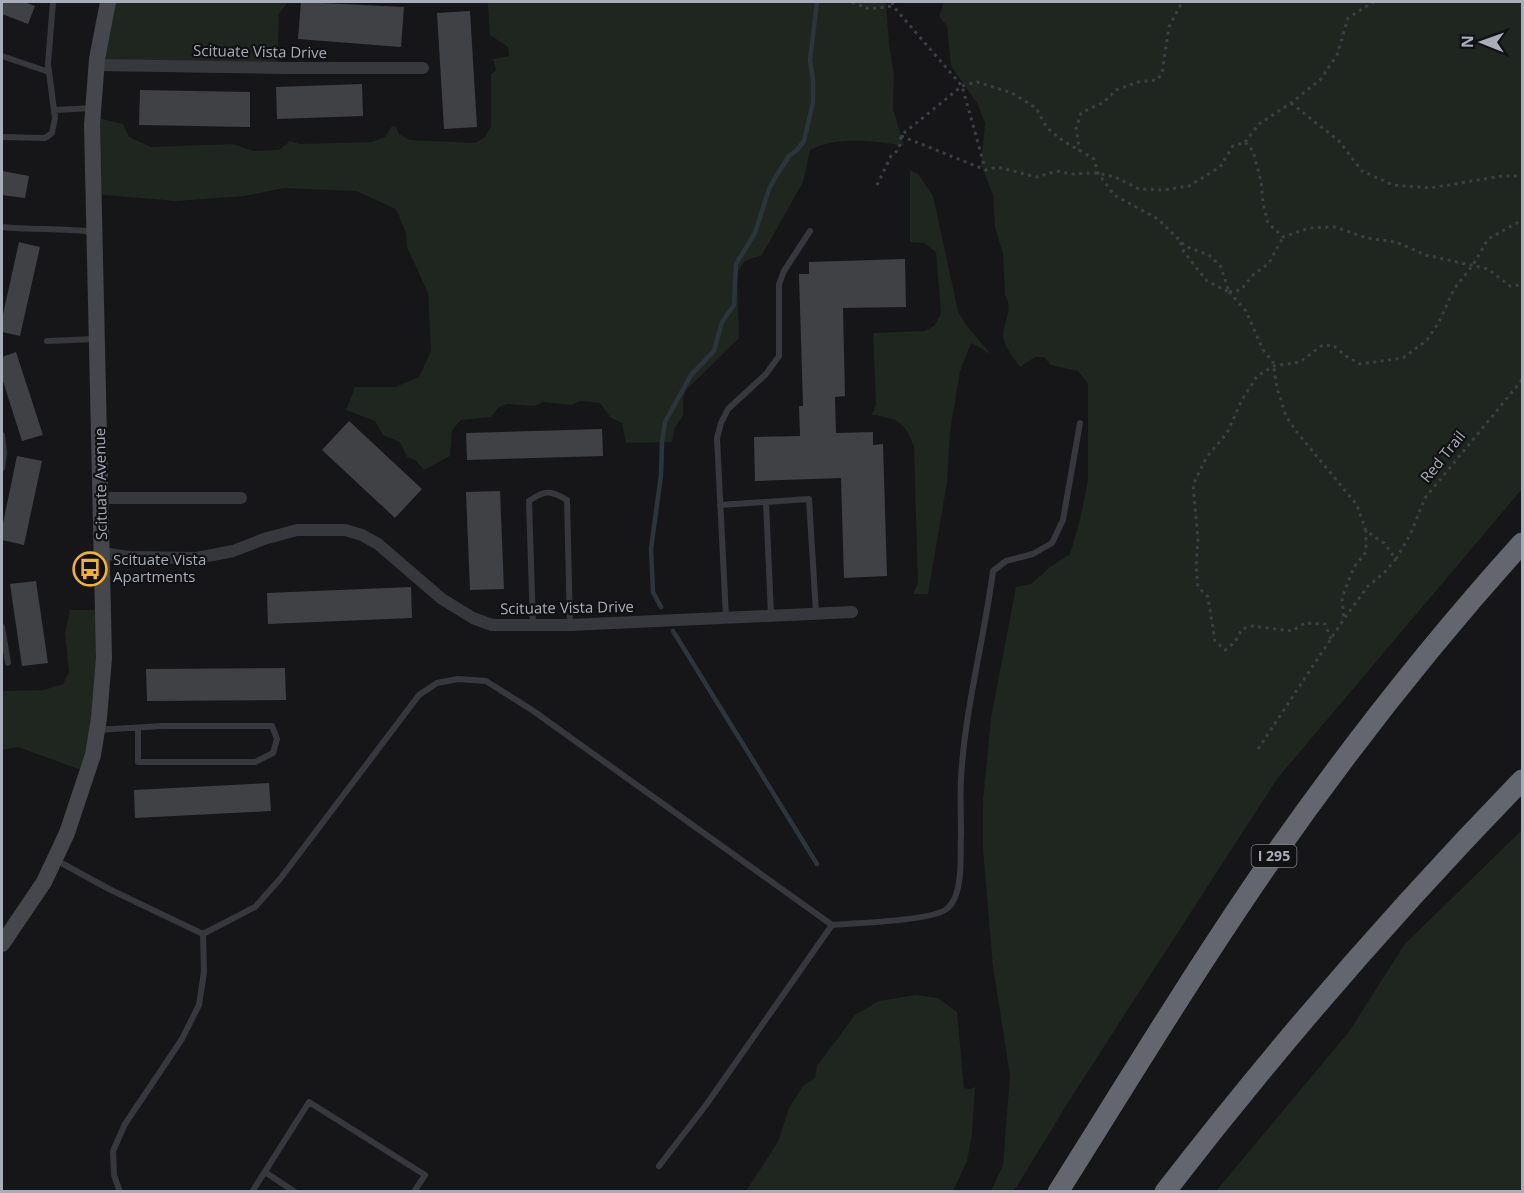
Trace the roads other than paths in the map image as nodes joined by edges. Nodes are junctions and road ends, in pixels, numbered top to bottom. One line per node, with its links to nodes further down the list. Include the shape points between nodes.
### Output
1 (53, 2): 6 (lane)
2 (108, 2): 4 (main road, Scituate Avenue)
3 (2, 56): 6 (lane)
4 (97, 65): 5 (street, Scituate Vista Drive); 7 (main road, Scituate Avenue)
5 (423, 68)
6 (49, 72): 8 (lane)
7 (93, 108): 8 (lane); 12 (main road, Scituate Avenue)
8 (54, 110): 9 (lane, via 54,128 49,137)
9 (2, 137)
10 (2, 228): 12 (lane)
11 (810, 231): 21 (lane, via 779,284 779,356 766,374 728,409 721,423 717,438)
12 (94, 232): 13 (main road, Scituate Avenue)
13 (97, 339): 14 (lane); 18 (main road, Scituate Avenue)
14 (47, 341)
15 (1080, 423): 36 (lane, via 1064,520 1052,543 1033,554 1006,561 993,571 961,777 956,898 947,910 927,916)
16 (2, 435): 17 (lane)
17 (2, 468)
18 (101, 498): 19 (street); 23 (main road, Scituate Avenue)
19 (241, 498)
20 (766, 502): 21 (lane); 25 (lane, via 809,499); 26 (lane)
21 (720, 505): 27 (lane)
22 (1522, 543): 45 (highway, I 295, via 1417,667 1296,825 1233,915)
23 (102, 553): 28 (street, Scituate Vista Drive, via 197,558 297,530 345,530 378,544 421,583 473,618 492,625); 33 (main road, Scituate Avenue, via 104,658)
24 (852, 612): 25 (street, Scituate Vista Drive)
25 (816, 613): 26 (street, Scituate Vista Drive)
26 (771, 615): 27 (street, Scituate Vista Drive)
27 (726, 617): 29 (street, Scituate Vista Drive)
28 (533, 625): 29 (street, Scituate Vista Drive); 29 (lane, via 529,501 542,493 554,492 567,500)
29 (570, 625)
30 (2, 627): 31 (lane)
31 (8, 663)
32 (138, 728): 32 (lane, via 272,726 277,739 273,753 255,762 138,762); 33 (lane)
33 (97, 730): 35 (main road, Scituate Avenue, via 93,755)
34 (1522, 780): 46 (highway, via 1374,940)
35 (56, 860): 37 (lane); 38 (main road, Scituate Avenue)
36 (832, 926): 37 (lane, via 532,710 486,681 458,679 437,683 419,695 255,907); 39 (lane)
37 (203, 934): 41 (lane, via 204,972 199,1005 182,1039 124,1124 112,1151)
38 (2, 944)
39 (659, 1166)
40 (265, 1172): 42 (lane); 43 (lane); 44 (lane, via 309,1102 425,1175)
41 (120, 1191)
42 (252, 1191)
43 (295, 1191)
44 (414, 1191)
45 (1058, 1191)
46 (1165, 1191)

